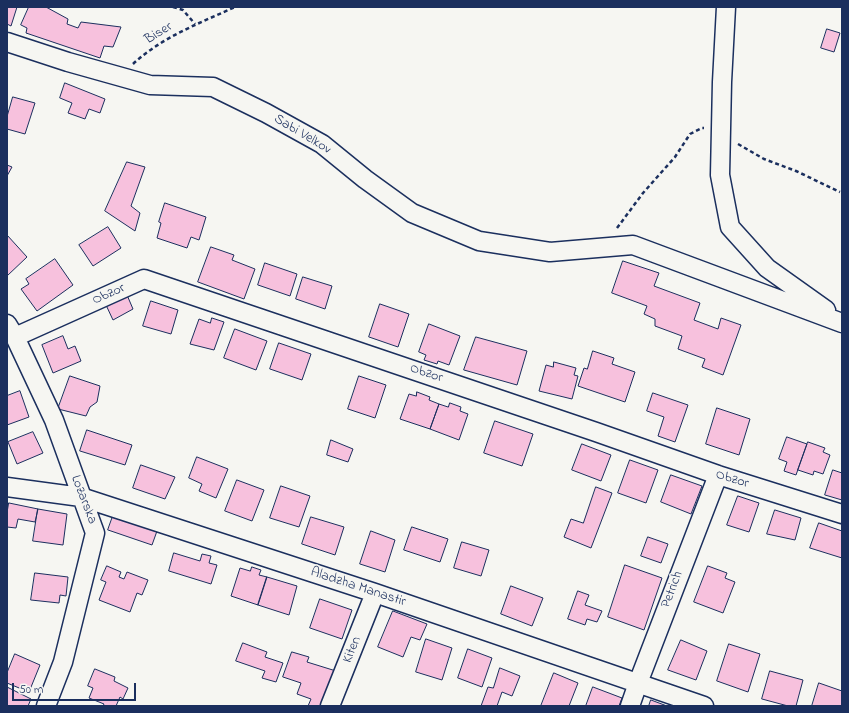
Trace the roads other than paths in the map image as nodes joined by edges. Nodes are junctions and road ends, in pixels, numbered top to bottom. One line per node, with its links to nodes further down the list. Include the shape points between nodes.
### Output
1 (726, 7): 3 (street, via 720,175 730,227 767,268)
2 (7, 42): 3 (street, Sabi Velkov, via 150,85 212,87 322,144 365,180 412,213 479,241 550,252 633,245)
3 (842, 322)
4 (11, 330): 5 (street, Obzor, via 144,279); 7 (street, Lozarska, via 54,420)
5 (718, 475): 8 (street, Obzor); 10 (street, Petrich)
6 (7, 487): 7 (street, Aladzha Manastir)
7 (81, 497): 9 (street, Aladzha Manastir); 11 (street, Lozarska, via 95,533 63,662)
8 (842, 514)
9 (375, 593): 10 (street, Aladzha Manastir); 12 (street, Kiten)
10 (638, 682): 13 (street, Petrich); 14 (street, Aladzha Manastir)
11 (46, 706)
12 (330, 706)
13 (630, 706)
14 (704, 706)

